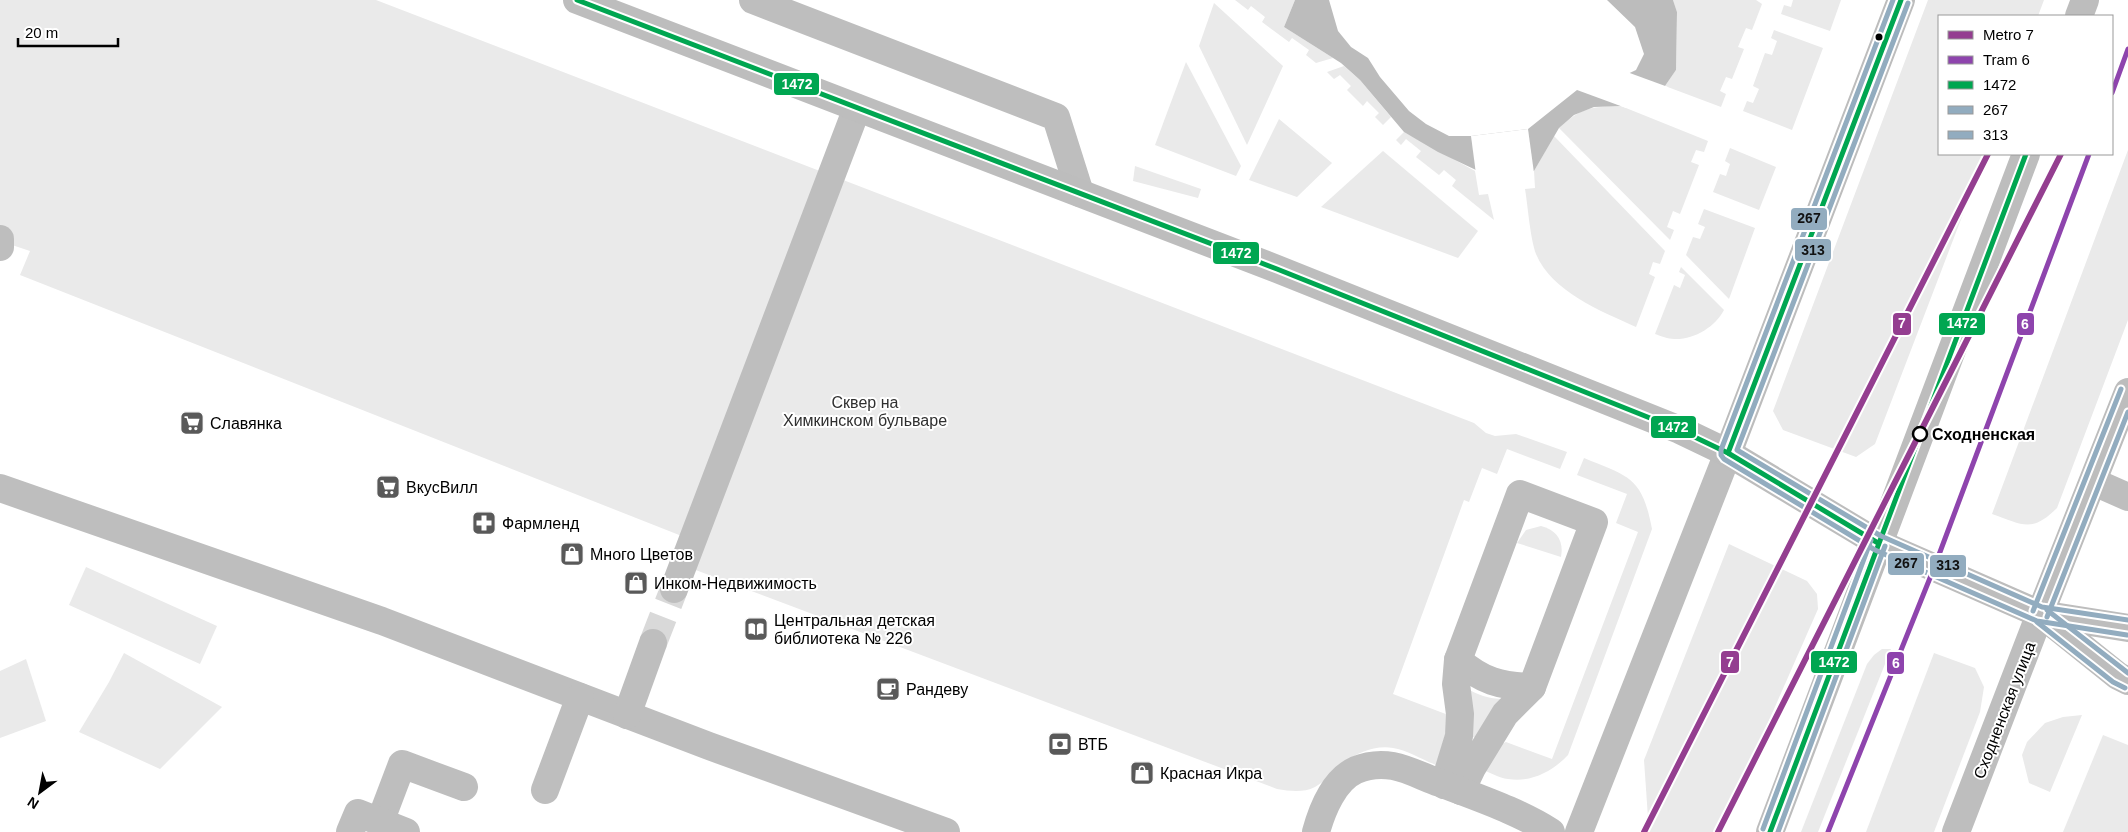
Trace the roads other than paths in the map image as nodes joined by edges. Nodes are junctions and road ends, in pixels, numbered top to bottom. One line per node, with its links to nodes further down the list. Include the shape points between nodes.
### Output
1 (577, 0): 6 (main road)
2 (753, 0): 8 (street, via 1056,118)
3 (1901, 0): 12 (main road)
4 (2085, 0): 5 (main road)
5 (2079, 15)
6 (857, 108): 8 (main road); 17 (street)
7 (2026, 155): 16 (main road)
8 (1080, 193): 12 (main road, via 1680,430)
9 (0, 238): 10 (street)
10 (0, 248)
11 (2128, 392): 13 (main road, Сходненская улица)
12 (1728, 453): 16 (main road); 35 (street)
13 (2094, 482): 15 (street); 18 (main road, Сходненская улица)
14 (0, 488): 24 (street, via 382,621)
15 (2128, 497)
16 (1878, 543): 18 (main road); 36 (main road)
17 (674, 589)
18 (2040, 614): 19 (main road); 22 (main road); 37 (street, Сходненская улица)
19 (2128, 628)
20 (653, 643): 25 (street)
21 (1458, 660): 23 (street, via 1487,680 1505,686); 23 (street, via 1520,494 1594,522); 27 (street, via 1459,736)
22 (2128, 682)
23 (1532, 688): 27 (street, via 1505,714 1472,768)
24 (580, 697): 25 (street); 28 (street)
25 (627, 715): 32 (street)
26 (464, 787): 29 (street, via 402,764)
27 (1452, 788): 33 (street, via 1394,766 1374,765 1355,770 1339,782 1321,814); 34 (street, via 1515,812)
28 (545, 790)
29 (380, 822): 30 (street, via 358,813); 31 (street)
30 (350, 832)
31 (406, 832)
32 (946, 832)
33 (1316, 832)
34 (1551, 832)
35 (1579, 832)
36 (1770, 832)
37 (1956, 832)

